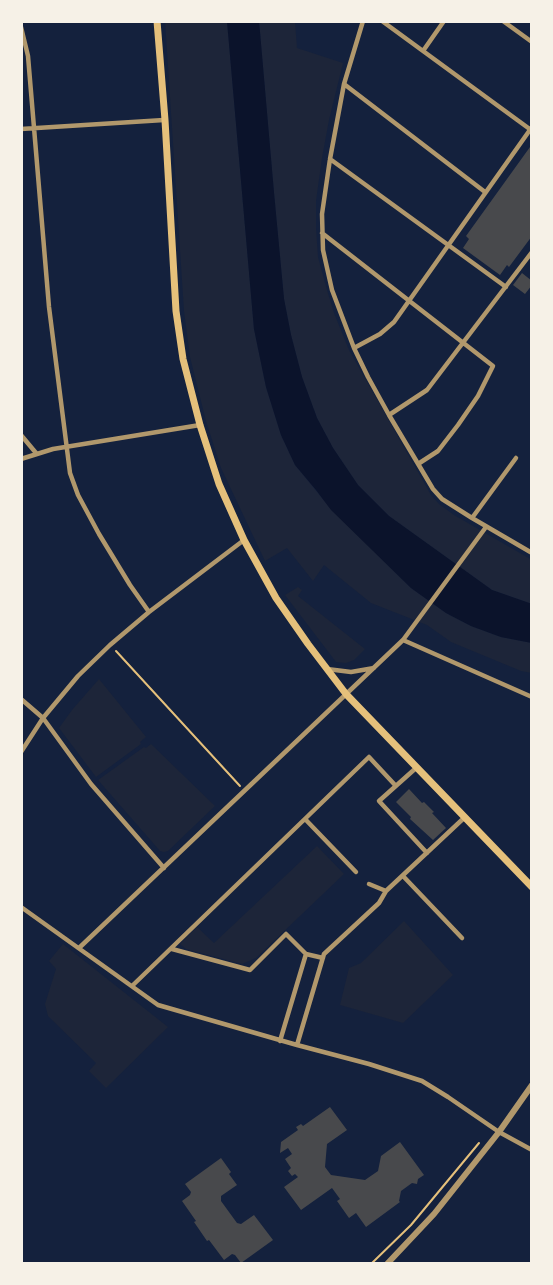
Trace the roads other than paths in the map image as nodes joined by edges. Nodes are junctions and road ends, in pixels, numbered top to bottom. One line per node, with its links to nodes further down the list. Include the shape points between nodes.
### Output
1 (157, 21): 10 (main road)
2 (363, 21): 9 (street)
3 (382, 21): 8 (street)
4 (444, 21): 8 (street)
5 (503, 21): 7 (street)
6 (21, 27): 12 (street, via 28,56)
7 (532, 42)
8 (424, 51): 13 (street)
9 (344, 84): 14 (street); 15 (street)
10 (165, 120): 12 (street); 24 (main road, via 176,311)
11 (21, 129): 12 (street)
12 (33, 129): 26 (street)
13 (531, 129): 15 (street)
14 (330, 159): 16 (street); 17 (street)
15 (485, 192): 17 (street)
16 (321, 232): 20 (street); 22 (street, via 332,290)
17 (447, 246): 19 (street); 20 (street)
18 (532, 252): 19 (street)
19 (506, 287): 21 (street)
20 (409, 300): 21 (street); 22 (street, via 387,329)
21 (464, 343): 23 (street, via 427,390); 30 (street, via 493,366 458,425 438,451)
22 (354, 348): 23 (street)
23 (388, 415): 30 (street)
24 (200, 425): 26 (street); 33 (main road)
25 (21, 435): 27 (street)
26 (66, 447): 27 (street); 35 (street, via 73,483 86,512)
27 (36, 453): 29 (street)
28 (516, 458): 31 (street)
29 (21, 459)
30 (418, 464): 31 (street, via 442,499)
31 (472, 518): 32 (street)
32 (486, 527): 34 (street); 36 (street)
33 (244, 540): 35 (street); 38 (main road, via 276,598)
34 (532, 553)
35 (149, 612): 42 (street, via 78,676)
36 (403, 640): 37 (street); 40 (street)
37 (374, 667): 38 (street, via 351,672); 39 (street)
38 (326, 668): 39 (main road)
39 (346, 694): 44 (main road); 49 (street)
40 (532, 697)
41 (21, 699): 42 (street)
42 (43, 718): 43 (street); 49 (street)
43 (21, 751)
44 (415, 768): 45 (street); 46 (main road)
45 (395, 785): 47 (street, via 369,757); 48 (street, via 379,801)
46 (465, 817): 48 (street); 53 (main road)
47 (305, 818): 50 (street); 58 (street)
48 (427, 853): 51 (street)
49 (164, 868): 57 (street)
50 (356, 872)
51 (403, 876): 54 (street); 56 (street)
52 (369, 884): 54 (street)
53 (532, 887)
54 (386, 891): 60 (street, via 380,903)
55 (21, 906): 57 (street)
56 (462, 938)
57 (79, 948): 61 (street)
58 (171, 948): 59 (street, via 250,970 286,934); 61 (street)
59 (306, 954): 60 (street); 62 (street)
60 (323, 958): 63 (street)
61 (132, 986): 62 (street, via 158,1005)
62 (280, 1041): 63 (street)
63 (297, 1045): 65 (street, via 422,1081)
64 (532, 1085): 65 (street)
65 (499, 1132): 66 (street); 67 (street, via 435,1214)
66 (532, 1150)
67 (387, 1264)

